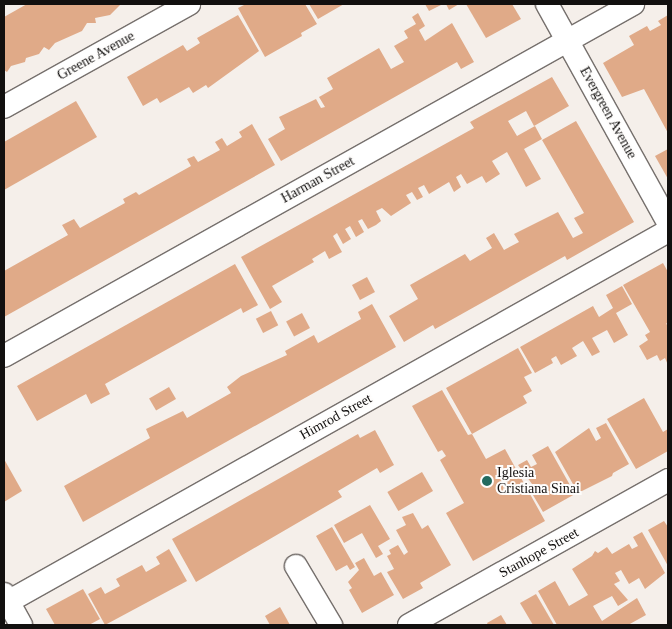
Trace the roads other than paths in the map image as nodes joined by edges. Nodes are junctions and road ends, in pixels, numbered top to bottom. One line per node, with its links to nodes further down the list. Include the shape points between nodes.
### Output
1 (189, 4): 5 (street, Greene Avenue)
2 (547, 4): 4 (street, Evergreen Avenue)
3 (633, 4): 4 (street, Harman Street)
4 (567, 40): 6 (street, Evergreen Avenue); 8 (street, Harman Street)
5 (4, 108)
6 (668, 222)
7 (668, 230): 11 (street, Himrod Street)
8 (4, 356)
9 (668, 480): 14 (street, Stanhope Street)
10 (296, 566): 13 (street)
11 (5, 600): 12 (street)
12 (21, 625)
13 (331, 625)
14 (409, 625)

